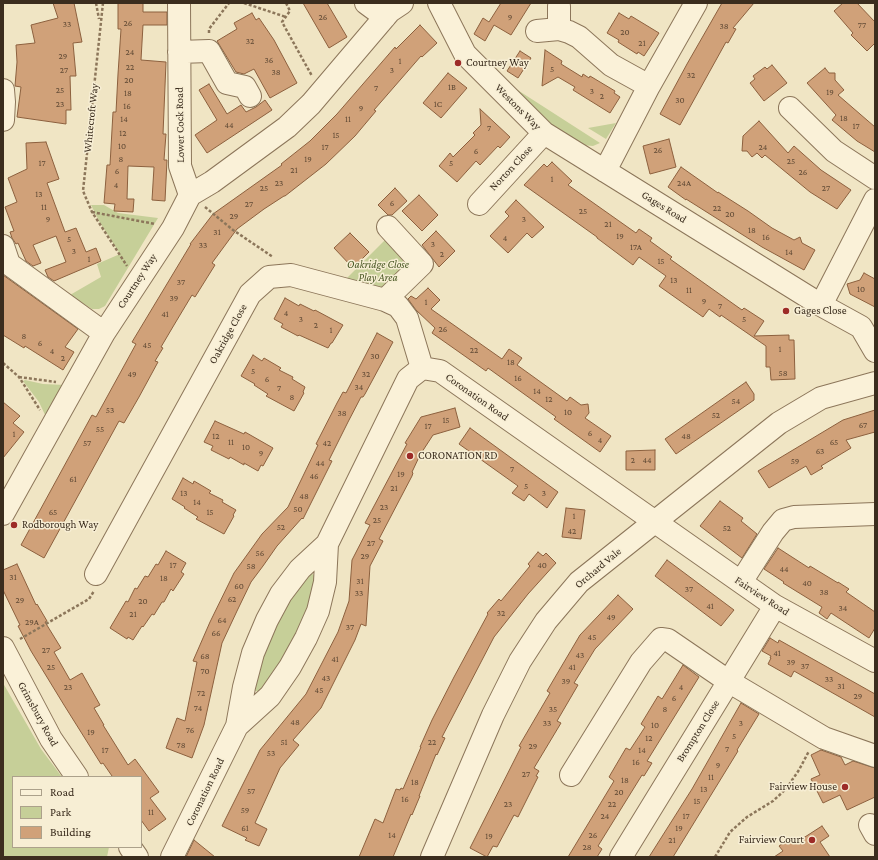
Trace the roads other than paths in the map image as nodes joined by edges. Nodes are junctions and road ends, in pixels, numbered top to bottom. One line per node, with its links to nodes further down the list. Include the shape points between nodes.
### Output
1 (179, 3): 10 (street, Lower Cock Road)
2 (366, 3): 7 (street)
3 (402, 3): 7 (street)
4 (439, 3): 16 (street, Westons Way, via 465,54)
5 (696, 3): 11 (street)
6 (559, 6): 8 (street)
7 (385, 17): 19 (street, via 311,104 287,127)
8 (559, 28): 9 (street); 11 (street, via 579,37 611,65)
9 (537, 31)
10 (179, 52): 13 (street, via 209,51 227,83 245,87); 19 (street, Lower Cock Road, via 180,166)
11 (649, 86): 17 (street)
12 (3, 90): 15 (street)
13 (250, 96)
14 (790, 108): 18 (street, via 834,150)
15 (3, 120)
16 (544, 133): 17 (street, Westons Way); 21 (street, Norton Close)
17 (605, 171): 25 (street, Gages Road)
18 (875, 178)
19 (190, 195): 26 (street, Courtney Way, via 173,228)
20 (875, 200): 25 (street)
21 (479, 204)
22 (388, 227): 24 (street, via 422,264)
23 (3, 246): 26 (street, via 8,264)
24 (386, 300): 28 (street, Oakridge Close, via 398,306 407,318); 34 (street, Oakridge Close, via 291,275 269,277 250,294)
25 (821, 305): 27 (street, Gages Road, via 861,327)
26 (104, 333): 30 (street, Courtney Way)
27 (875, 351)
28 (422, 368): 32 (street, Coronation Road, via 440,371); 33 (street, Coronation Road, via 408,379)
29 (875, 383): 32 (street, Orchard Vale, via 821,398 779,423)
30 (3, 514)
31 (875, 514): 35 (street, via 794,517 783,520)
32 (655, 522): 35 (street, Fairview Road); 45 (street, Orchard Vale, via 579,582 546,621 520,661 493,715)
33 (327, 544): 40 (street, Coronation Road, via 300,569 281,594 267,620 249,667); 40 (street, Coronation Road, via 325,582 318,611 306,638 270,696)
34 (96, 574)
35 (741, 582): 36 (street, Fairview Road)
36 (775, 606): 38 (street, Fairview Road); 39 (street, Brompton Close)
37 (10, 644): 43 (street, Grimsbury Road, via 51,738)
38 (875, 661)
39 (728, 681): 41 (street, via 824,738); 42 (street, via 668,640 661,639 641,662); 46 (street, Brompton Close)
40 (237, 726): 44 (street, Coronation Road)
41 (875, 756)
42 (571, 775)
43 (76, 776)
44 (172, 857)
45 (432, 857)
46 (621, 857)

